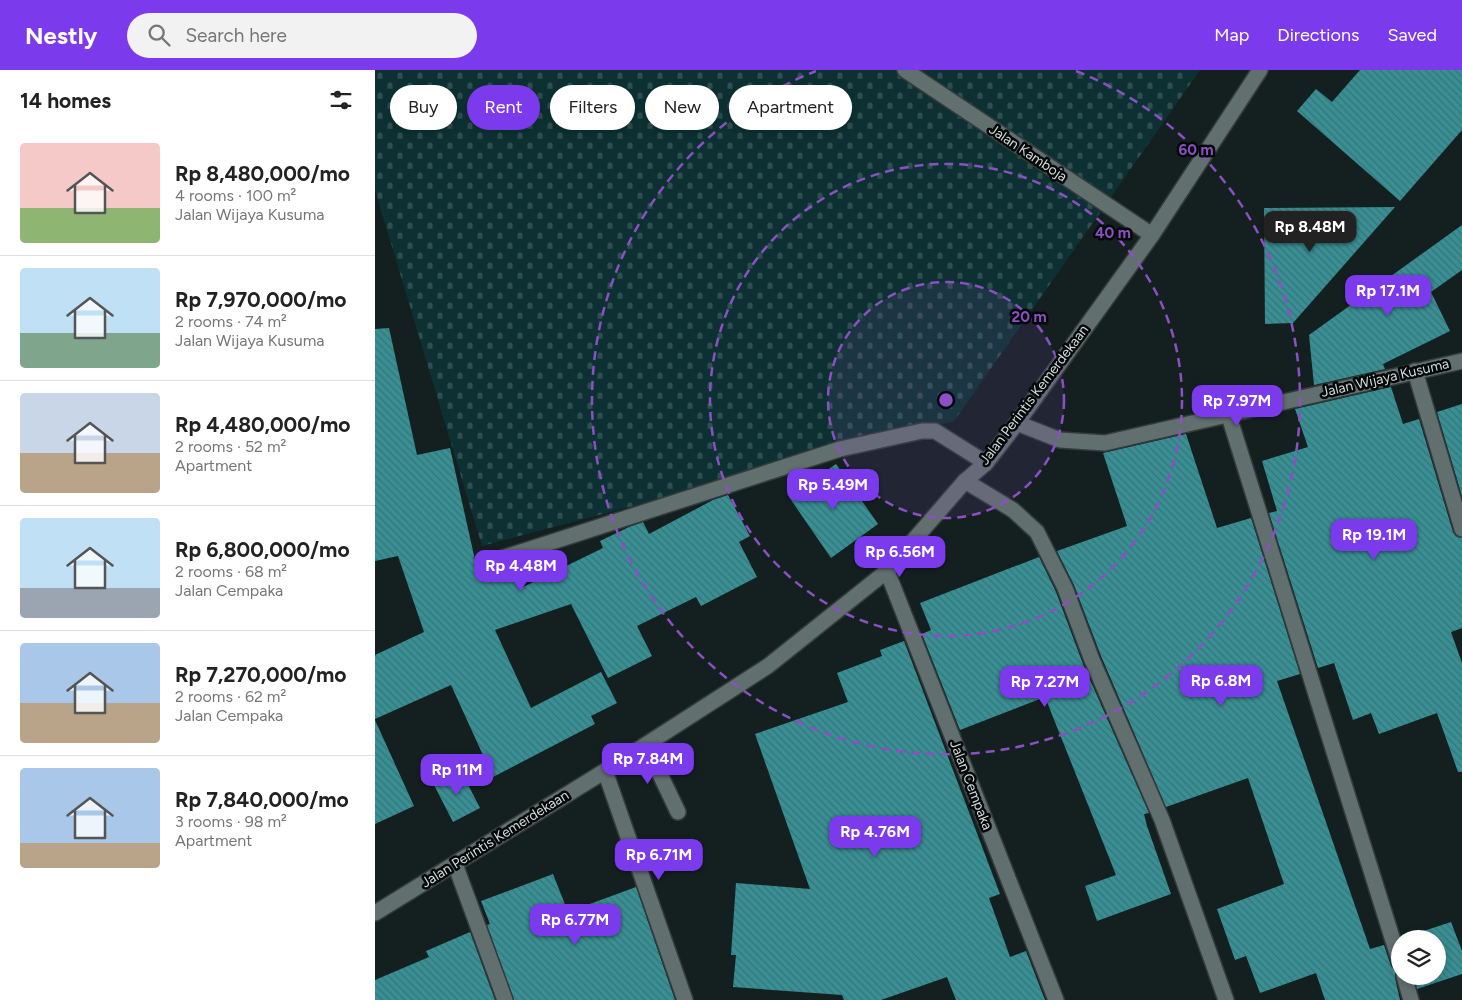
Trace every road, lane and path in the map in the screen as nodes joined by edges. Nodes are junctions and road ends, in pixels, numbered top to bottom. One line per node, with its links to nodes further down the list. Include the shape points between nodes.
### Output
1 (905, 70): 3 (street, Jalan Kamboja)
2 (1260, 70): 3 (street, Jalan Perintis Kemerdekaan)
3 (1152, 235): 7 (street, Jalan Perintis Kemerdekaan)
4 (1462, 361): 5 (street, Jalan Wijaya Kusuma)
5 (1415, 371): 6 (street, Jalan Wijaya Kusuma); 10 (street)
6 (1227, 413): 7 (street, Jalan Wijaya Kusuma, via 1105,443 1059,440); 18 (street)
7 (1017, 423): 8 (street, Jalan Perintis Kemerdekaan)
8 (987, 463): 9 (street, Jalan Perintis Kemerdekaan); 11 (street, via 935,430 922,431 840,449)
9 (965, 481): 12 (street, Jalan Perintis Kemerdekaan); 23 (street, via 1013,510 1037,532 1055,566 1162,820)
10 (1462, 529)
11 (496, 560)
12 (887, 571): 13 (street, Jalan Perintis Kemerdekaan, via 768,666); 22 (street, Jalan Cempaka)
13 (646, 745): 14 (street, Jalan Perintis Kemerdekaan); 15 (street)
14 (605, 771): 16 (street, Jalan Perintis Kemerdekaan); 21 (street)
15 (678, 812)
16 (455, 864): 17 (street, Jalan Perintis Kemerdekaan); 20 (street)
17 (375, 913)
18 (1391, 934)
19 (1407, 985): 24 (street)
20 (505, 1000)
21 (685, 1000)
22 (1056, 1000)
23 (1226, 1000)
24 (1411, 1000)

